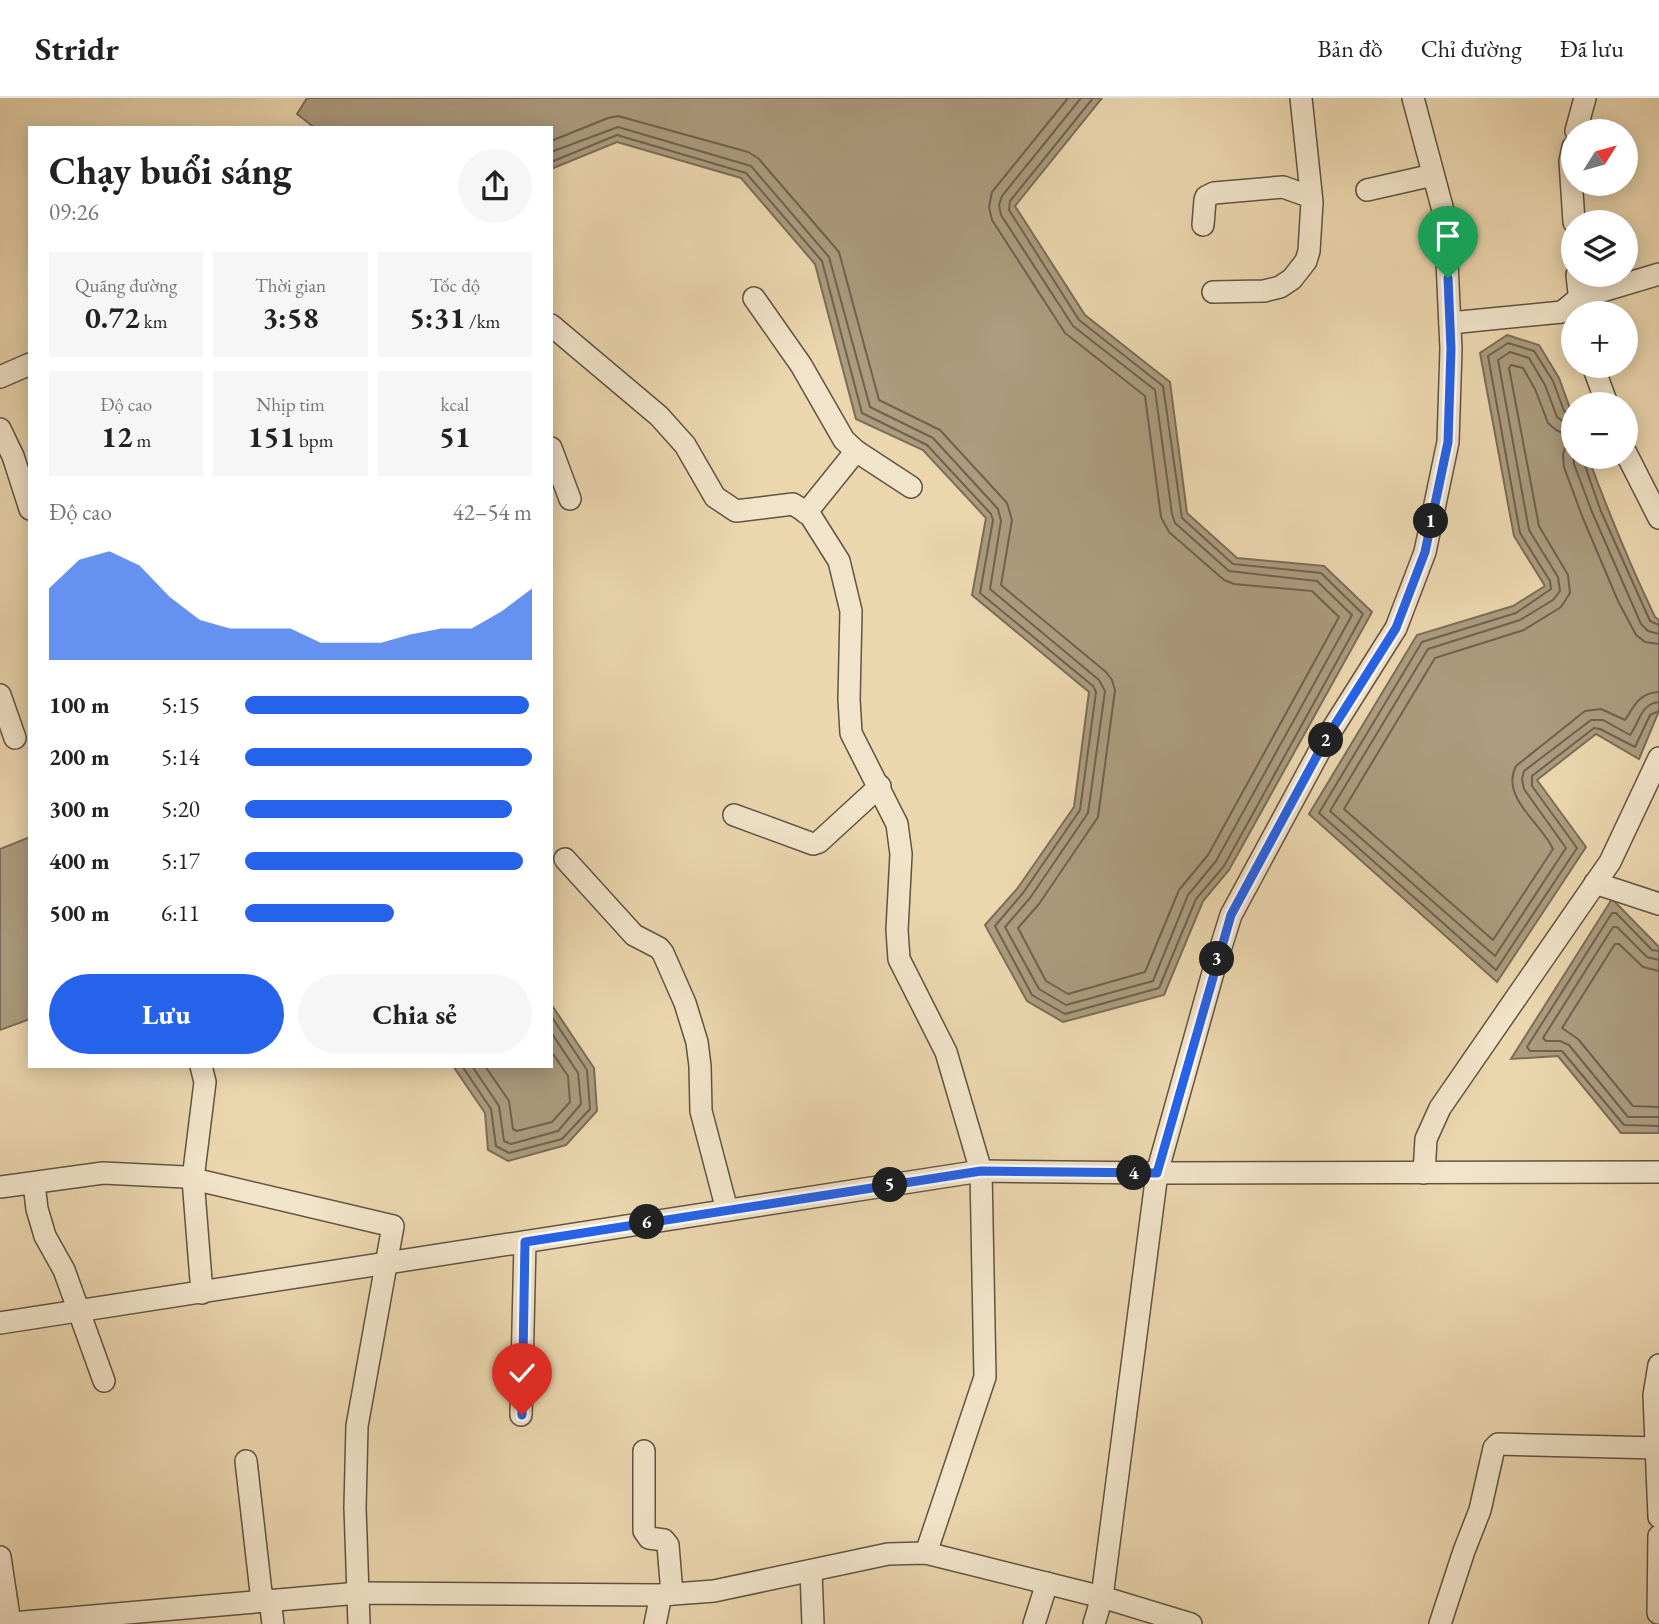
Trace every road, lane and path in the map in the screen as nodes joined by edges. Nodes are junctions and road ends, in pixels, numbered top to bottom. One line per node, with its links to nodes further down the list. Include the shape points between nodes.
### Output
1 (1301, 98): 7 (street)
2 (1413, 98): 5 (street)
3 (1585, 98): 4 (street)
4 (1579, 119)
5 (1433, 175): 6 (street); 14 (street, via 1444,218)
6 (1367, 190)
7 (1311, 197): 8 (street, via 1283,187 1214,193 1206,197); 10 (street, via 1309,251 1292,279 1264,291)
8 (1203, 225)
9 (1659, 274): 12 (street)
10 (1213, 292)
11 (754, 298): 19 (street, via 788,345 839,432)
12 (1590, 301)
13 (1561, 312): 14 (street)
14 (1450, 323): 40 (street, via 1448,442 1425,552 1396,628 1326,739 1231,915)
15 (553, 327): 26 (street, via 659,416 685,445 715,497 736,511 793,505)
16 (28, 365): 17 (street)
17 (0, 377)
18 (0, 429): 21 (street)
19 (856, 451): 23 (street); 26 (street)
20 (553, 452): 25 (street)
21 (21, 456): 24 (street)
22 (1634, 469): 27 (street)
23 (911, 487)
24 (28, 497)
25 (570, 499)
26 (806, 513): 31 (street, via 839,561 851,611 851,733)
27 (1659, 518)
28 (0, 695): 29 (street)
29 (15, 738)
30 (1659, 758): 34 (street)
31 (880, 786): 32 (street, via 813,844); 37 (street, via 897,824 901,854 899,959 946,1052)
32 (734, 815)
33 (565, 859): 44 (street, via 634,935 663,953 697,1042 701,1111)
34 (1595, 883): 35 (street); 38 (street, via 1440,1108 1426,1139)
35 (1659, 904)
36 (202, 1068): 41 (street, via 205,1082)
37 (981, 1171): 40 (street); 44 (street); 58 (street, via 985,1377)
38 (1424, 1172): 39 (street); 40 (street)
39 (1659, 1172)
40 (1157, 1173): 64 (street)
41 (193, 1179): 42 (street, via 103,1173); 46 (street, via 393,1226); 47 (street)
42 (34, 1184): 43 (street); 48 (street, via 45,1236 64,1270)
43 (0, 1186)
44 (727, 1210): 45 (street)
45 (525, 1242): 46 (street); 52 (street)
46 (386, 1264): 47 (street); 62 (street, via 357,1426)
47 (202, 1293): 48 (street)
48 (78, 1312): 49 (street); 51 (street)
49 (0, 1323)
50 (1659, 1365): 53 (street, via 1654,1395)
51 (104, 1381)
52 (522, 1415)
53 (1657, 1448): 56 (street); 77 (street, via 1498,1444)
54 (644, 1451): 63 (street, via 644,1531 649,1538 668,1545)
55 (246, 1461): 65 (street)
56 (1659, 1517)
57 (1659, 1536): 66 (street)
58 (926, 1553): 60 (street, via 888,1554); 61 (street)
59 (0, 1557): 69 (street)
60 (811, 1571): 63 (street, via 714,1591); 73 (street)
61 (1047, 1583): 64 (street); 74 (street)
62 (359, 1592): 63 (street); 65 (street); 71 (street)
63 (666, 1594): 72 (street)
64 (1102, 1597): 75 (street); 76 (street)
65 (266, 1600): 67 (street); 70 (street)
66 (1658, 1613)
67 (128, 1618): 68 (street)
68 (49, 1622): 69 (street)
69 (5, 1623)
70 (273, 1624)
71 (359, 1624)
72 (655, 1624)
73 (813, 1624)
74 (1034, 1624)
75 (1094, 1624)
76 (1191, 1624)
77 (1440, 1624)

